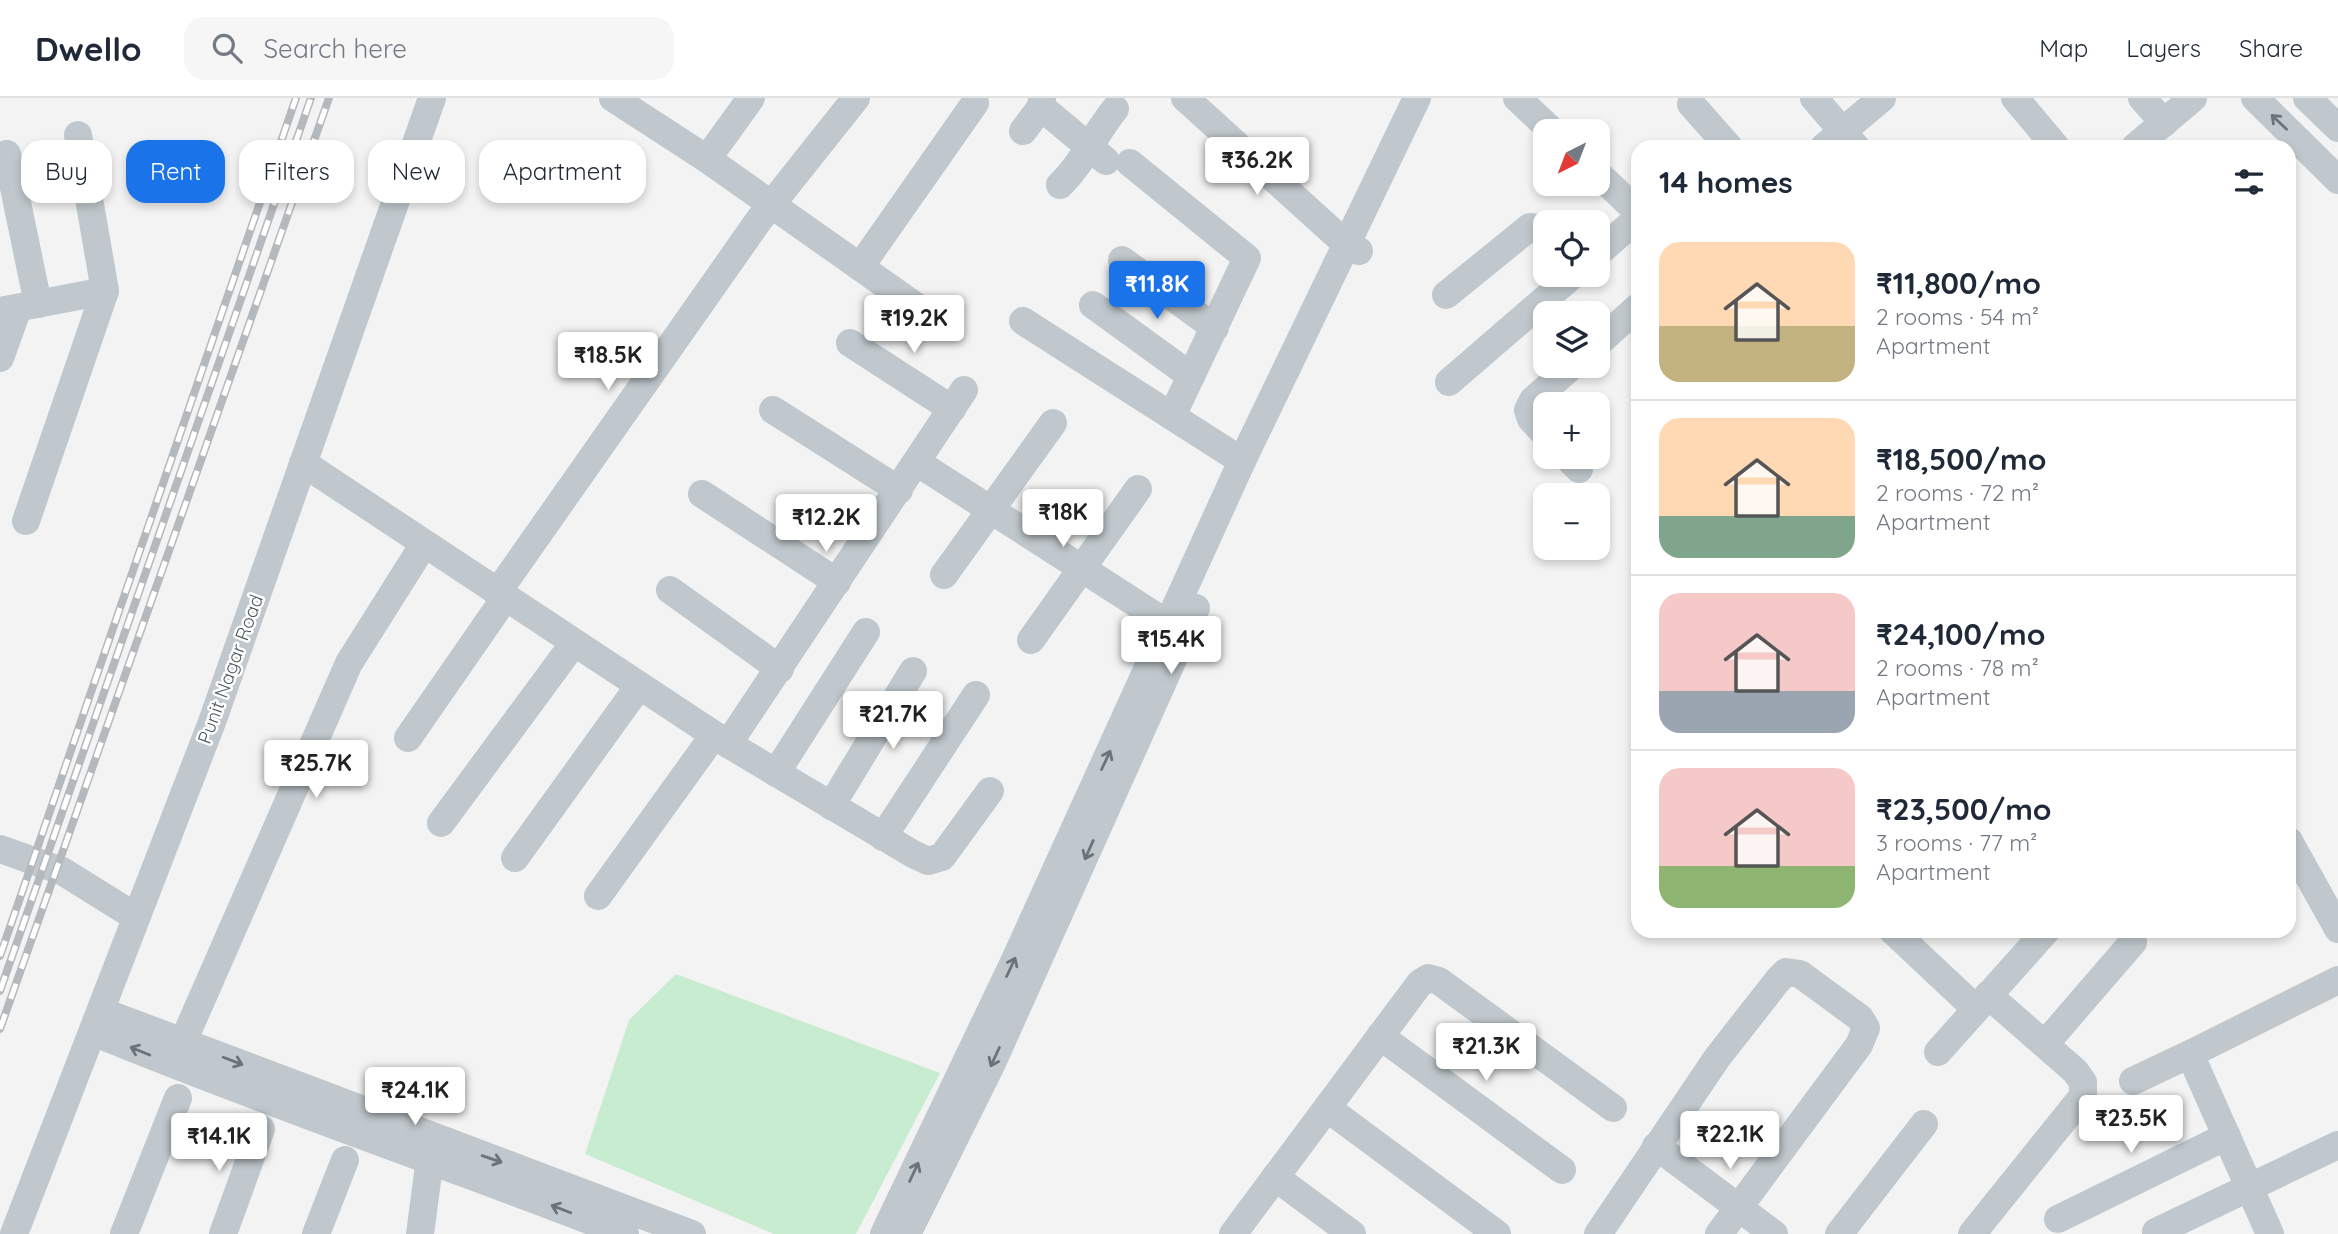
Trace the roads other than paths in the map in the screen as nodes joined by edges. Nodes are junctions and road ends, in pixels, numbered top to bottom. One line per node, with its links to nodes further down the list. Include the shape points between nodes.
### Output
1 (432, 98): 67 (street, Punit Nagar Road)
2 (613, 98): 32 (street)
3 (751, 98): 32 (street)
4 (856, 98): 36 (street)
5 (1185, 98): 41 (street)
6 (1417, 98): 41 (street)
7 (1434, 98): 41 (street)
8 (1517, 98): 20 (street)
9 (1814, 98): 26 (street)
10 (1882, 98): 27 (street)
11 (2015, 98): 28 (street)
12 (2142, 98): 21 (street)
13 (2193, 98): 21 (street)
14 (2255, 98): 33 (street, one-way to 14)
15 (2311, 99): 22 (street)
16 (975, 103): 43 (street)
17 (1041, 103): 23 (street); 31 (street)
18 (1691, 104): 25 (street)
19 (1115, 109): 31 (street, via 1099,129)
20 (1539, 119)
21 (2164, 123): 29 (street)
22 (2338, 128)
23 (1023, 131)
24 (78, 135): 45 (street)
25 (1723, 140)
26 (1840, 140)
27 (1843, 140)
28 (2050, 140)
29 (2143, 140)
30 (6, 155): 48 (street)
31 (1109, 158): 34 (street); 52 (street, via 1247,258)
32 (707, 159): 36 (street)
33 (2338, 180)
34 (1060, 185)
35 (1610, 185): 37 (street)
36 (772, 205): 43 (street); 78 (street)
37 (1631, 205)
38 (1631, 224): 40 (street)
39 (1533, 227): 46 (street)
40 (1610, 242)
41 (1352, 247): 65 (street); 136 (street, one-way to 136, via 998,1051)
42 (1122, 260): 52 (street)
43 (860, 267): 50 (street)
44 (1559, 287): 58 (street)
45 (105, 291): 48 (street); 72 (street)
46 (1446, 295)
47 (1093, 305): 56 (street)
48 (19, 308): 55 (street)
49 (1631, 313): 53 (street)
50 (931, 317)
51 (1023, 321): 62 (street)
52 (1214, 328): 56 (street)
53 (1610, 332)
54 (850, 343): 66 (street, via 958,399)
55 (0, 358)
56 (1191, 376): 62 (street)
57 (1558, 378): 59 (street)
58 (1449, 382)
59 (1542, 392)
60 (1533, 400): 63 (street, via 1528,410)
61 (773, 410): 69 (street)
62 (1172, 416): 65 (street)
63 (1533, 421)
64 (1053, 423): 71 (street)
65 (1242, 461): 79 (street)
66 (918, 463): 69 (street); 71 (street)
67 (303, 464): 73 (street); 98 (street, Punit Nagar Road, via 212,722)
68 (1138, 489): 74 (street)
69 (899, 490): 76 (street)
70 (702, 494): 76 (street)
71 (991, 510): 74 (street); 75 (street)
72 (26, 521)
73 (425, 544): 78 (street); 107 (street, via 349,663)
74 (1079, 569): 79 (street); 81 (street)
75 (944, 575)
76 (837, 582): 83 (street)
77 (670, 590): 83 (street)
78 (501, 595): 82 (street); 87 (street)
79 (1168, 624): 135 (street, one-way to 79)
80 (866, 632): 89 (street)
81 (1031, 640)
82 (574, 643): 85 (street); 92 (street)
83 (780, 669): 88 (street)
84 (913, 671): 91 (street)
85 (639, 686): 88 (street); 96 (street)
86 (976, 695): 93 (street)
87 (408, 738)
88 (721, 739): 89 (street); 97 (street)
89 (776, 773): 91 (street)
90 (990, 791): 93 (street, via 942,857 928,861)
91 (831, 806): 93 (street)
92 (441, 823)
93 (883, 837)
94 (0, 849): 98 (street, via 62,871)
95 (2296, 854): 99 (street)
96 (514, 858)
97 (598, 896)
98 (136, 917): 105 (street, Punit Nagar Road)
99 (2338, 929)
100 (1902, 938): 104 (street)
101 (2040, 938): 104 (street)
102 (2133, 942): 108 (street)
103 (2338, 980): 110 (street)
104 (1982, 1002): 108 (street); 109 (street)
105 (97, 1021): 107 (street); 120 (street, one-way to 105, via 187,1071); 128 (street, Punit Nagar Road)
106 (1380, 1036): 113 (street); 114 (street, via 1420,983 1428,978 1440,981); 122 (street)
107 (183, 1042): 120 (street, one-way to 120)
108 (2045, 1044): 144 (street, via 2075,1071 2083,1082 2083,1096)
109 (1938, 1052)
110 (2190, 1054): 111 (street); 117 (street)
111 (2133, 1081)
112 (177, 1098): 129 (street)
113 (1327, 1108): 123 (street); 139 (street)
114 (1613, 1108)
115 (1924, 1124): 143 (street)
116 (261, 1129): 130 (street)
117 (2227, 1136): 124 (street); 126 (street)
118 (2338, 1145): 124 (street)
119 (1656, 1146): 125 (street); 125 (street, via 1717,1058 1786,972 1800,974 1860,1018 1866,1028 1859,1045); 140 (street)
120 (433, 1149): 132 (street); 133 (street, one-way to 120); 134 (street, one-way to 134, via 624,1206)
121 (345, 1160): 131 (street)
122 (1562, 1170)
123 (1275, 1177): 137 (street); 138 (street)
124 (2250, 1188): 127 (street); 145 (street)
125 (1739, 1208): 141 (street); 142 (street)
126 (2058, 1219)
127 (2156, 1233)
128 (14, 1234)
129 (124, 1234)
130 (223, 1234)
131 (316, 1234)
132 (419, 1234)
133 (625, 1234)
134 (692, 1234)
135 (884, 1234)
136 (907, 1234)
137 (1233, 1234)
138 (1352, 1234)
139 (1497, 1234)
140 (1598, 1234)
141 (1719, 1234)
142 (1774, 1234)
143 (1839, 1234)
144 (1972, 1234)
145 (2270, 1234)

